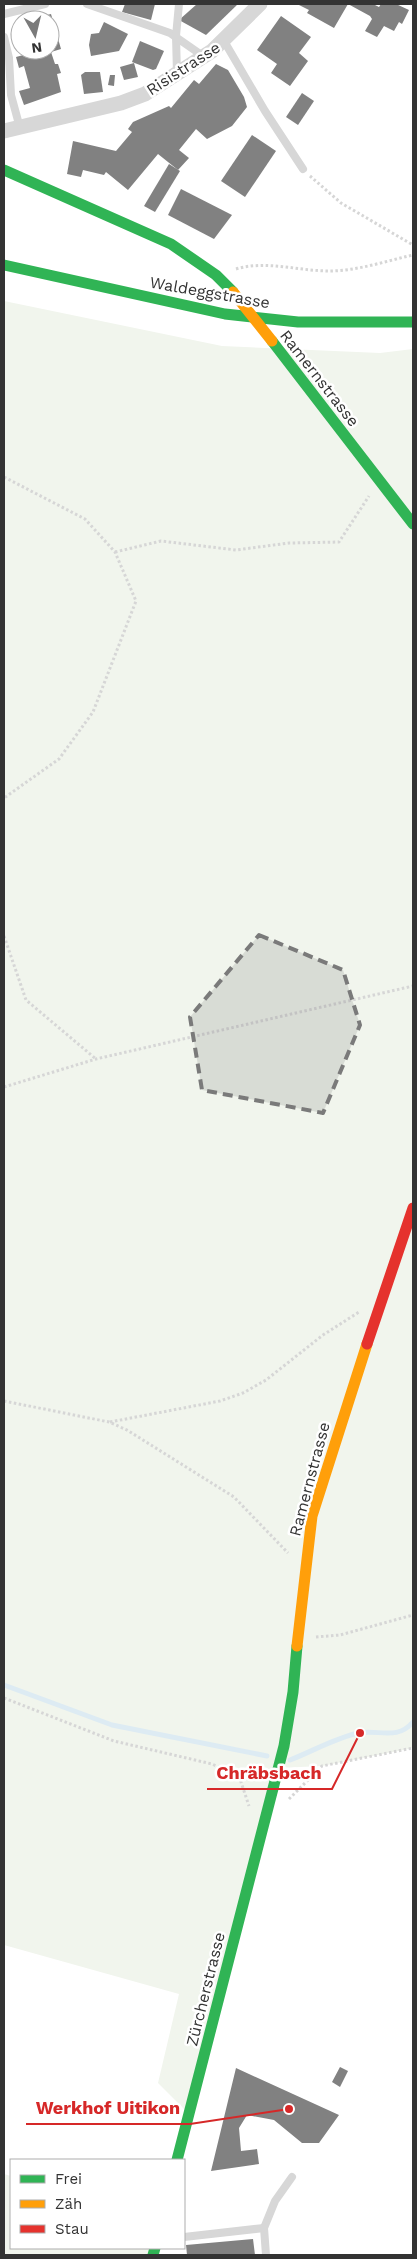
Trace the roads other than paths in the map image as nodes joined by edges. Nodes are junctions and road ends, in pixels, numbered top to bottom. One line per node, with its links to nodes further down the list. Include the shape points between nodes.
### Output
1 (45, 4): 5 (lane)
2 (87, 4): 6 (lane)
3 (179, 4): 6 (lane)
4 (260, 4): 8 (street, Risistrasse)
5 (4, 14)
6 (176, 36): 9 (lane); 10 (lane)
7 (4, 37): 11 (lane, via 11,95)
8 (224, 41): 9 (street, Risistrasse); 13 (lane)
9 (203, 56): 10 (street, Risistrasse)
10 (177, 74): 11 (street, Risistrasse, via 145,94 121,103)
11 (20, 128): 12 (street, Risistrasse)
12 (4, 131)
13 (303, 169)
14 (4, 170): 17 (street, Ramernstrasse, bridge, via 172,244 216,275 272,341)
15 (4, 265): 16 (street, Waldeggstrasse, via 225,314 318,322)
16 (413, 322)
17 (413, 524)
18 (413, 1208): 19 (street, Ramernstrasse, via 312,1516 289,1721)
19 (263, 1826): 20 (street, Zürcherstrasse)
20 (177, 2159)
21 (292, 2177): 22 (lane, via 275,2201)
22 (264, 2228): 23 (lane); 24 (lane)
23 (185, 2237)
24 (266, 2255)

